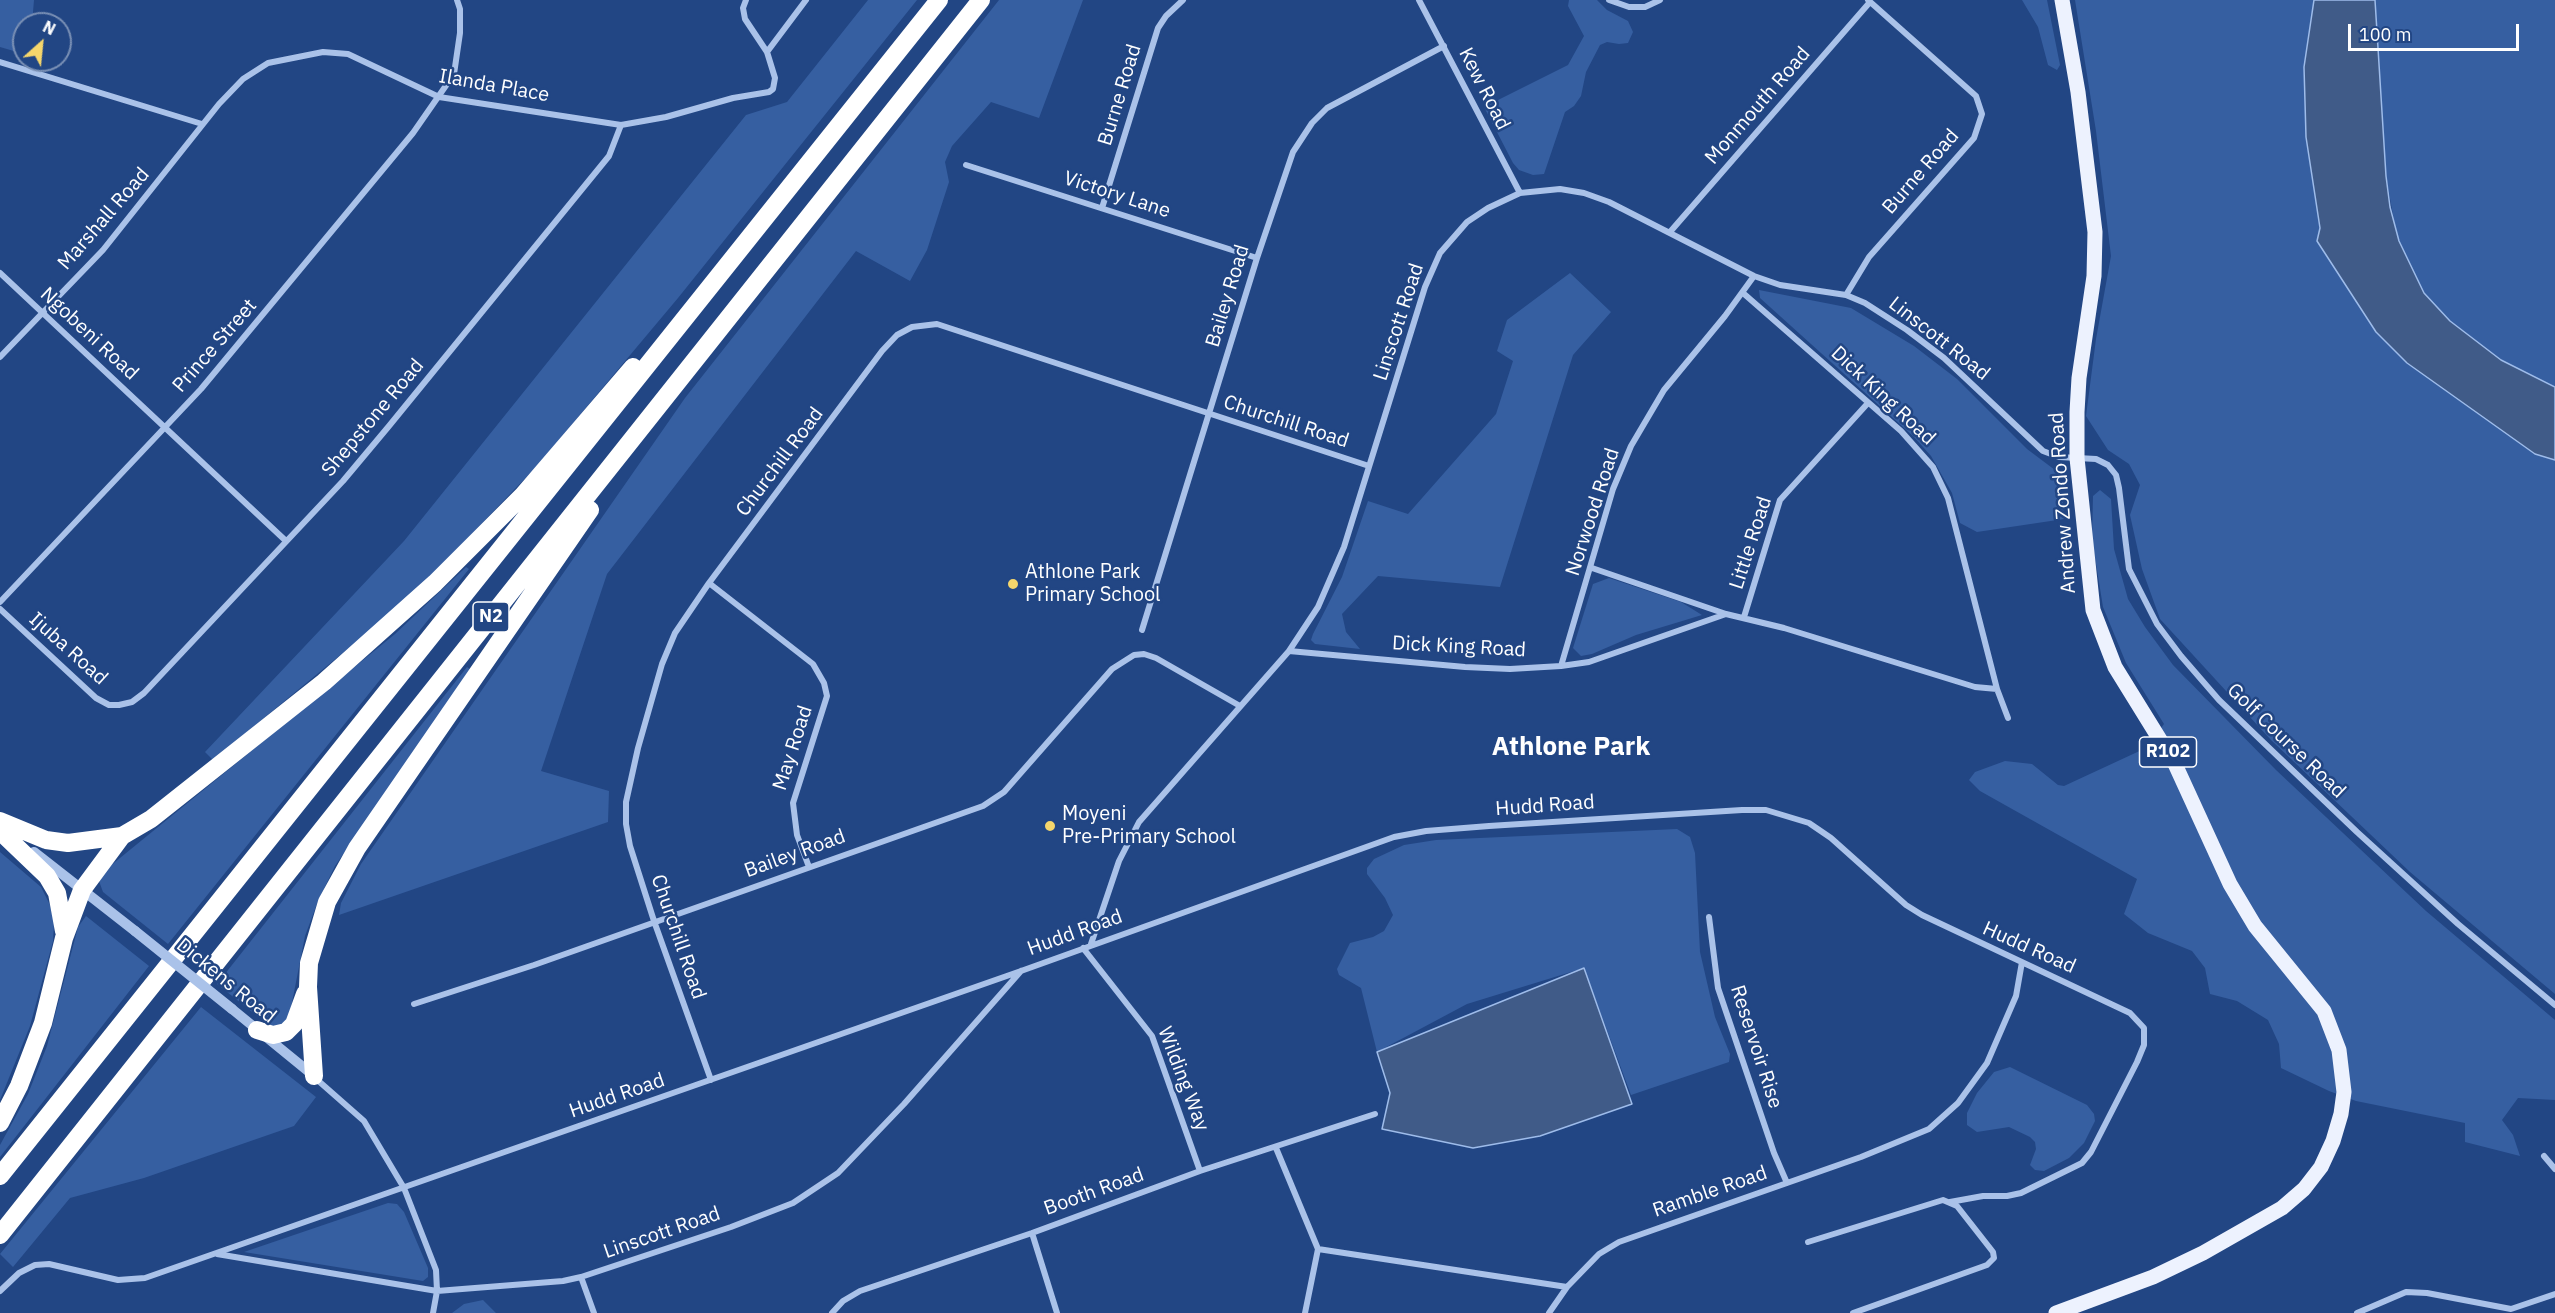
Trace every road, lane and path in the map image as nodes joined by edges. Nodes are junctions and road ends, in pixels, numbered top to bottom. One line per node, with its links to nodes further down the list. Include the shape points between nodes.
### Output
1 (457, 0): 15 (street, Prince Street, via 458,54 454,74)
2 (746, 0): 13 (street, via 745,20)
3 (806, 0): 13 (street)
4 (939, 0): 28 (highway, N2)
5 (981, 0): 31 (highway, N2)
6 (1183, 0): 20 (street, Burne Road, via 1158,28)
7 (1419, 0): 12 (street, Kew Road)
8 (1609, 0): 9 (street, via 1629,7 1646,7)
9 (1660, 0)
10 (2062, 0): 34 (main road, Andrew Zondo Road / R102, via 2095,232 2094,276 2079,378)
11 (1869, 1): 21 (street, Monmouth Road); 26 (street, Burne Road, via 1976,96 1982,114 1974,138 1869,257)
12 (1443, 46): 19 (street, Kew Road); 22 (street, Bailey Road, via 1327,108 1312,123 1293,152)
13 (767, 52): 17 (street, Ilanda Place, via 775,78 769,92)
14 (0, 62): 16 (street)
15 (440, 97): 16 (street, Ilanda Place, via 348,54 323,51 268,63 254,70); 17 (street, Ilanda Place); 33 (street, Prince Street, via 274,304)
16 (202, 124): 27 (street, Marshall Road, via 103,250)
17 (621, 125): 36 (street, Shepstone Road, via 609,156 389,426)
18 (966, 165): 20 (street, Victory Lane)
19 (1520, 193): 21 (street, Linscott Road, via 1560,189 1584,193); 35 (street, Linscott Road, via 1467,222 1440,253 1425,287)
20 (1102, 208): 22 (street, Victory Lane)
21 (1670, 232): 24 (street, Linscott Road)
22 (1257, 258): 32 (street, Bailey Road)
23 (0, 273): 27 (street, Ngobeni Road)
24 (1754, 276): 25 (street, Norwood Road); 26 (street, Linscott Road, via 1780,285)
25 (1743, 293): 30 (street, Dick King Road); 37 (street, Norwood Road, via 1664,390 1641,427 1613,489)
26 (1846, 295): 34 (street, Linscott Road, via 1865,303 1944,358 2043,451)
27 (42, 312): 29 (street, Marshall Road); 33 (street, Ngobeni Road)
28 (657, 354): 52 (highway, via 631,369 523,495 435,583 324,682 151,819); 74 (highway, N2)
29 (0, 357)
30 (1868, 403): 42 (street, Little Road, via 1780,500); 46 (street, Dick King Road, via 1918,448 1942,482)
31 (659, 406): 62 (highway, via 643,435 344,869 314,939); 79 (highway, N2)
32 (1209, 414): 35 (street, Churchill Road); 38 (street, Churchill Road, via 937,324 912,327 897,335 882,351); 43 (street, Bailey Road)
33 (164, 428): 36 (street, Ngobeni Road); 39 (street, Prince Street)
34 (2077, 458): 64 (street, Golf Course Road, via 2096,459 2116,475 2124,545 2139,594 2157,624 2219,700 2416,886); 95 (main road, Andrew Zondo Road / R102, via 2088,587 2101,634 2115,667 2175,764 2230,884 2255,926 2324,1011 2339,1050 2344,1092 2333,1142 2321,1167 2282,1208 2203,1254)
35 (1369, 466): 44 (street, Linscott Road, via 1328,588)
36 (286, 542): 47 (street, Shepstone Road, via 144,693)
37 (1592, 568): 41 (street, Dick King Road); 45 (street, Norwood Road)
38 (709, 583): 53 (street, May Road, via 813,664 824,682 827,696 793,803 797,835); 56 (street, Churchill Road, via 675,633 662,664 626,802 630,846)
39 (0, 602)
40 (0, 609): 47 (street, Ijuba Road, via 96,698)
41 (1726, 614): 42 (street, Dick King Road); 45 (street, Dick King Road, via 1589,662)
42 (1744, 617): 46 (street, Dick King Road, via 1975,687)
43 (1142, 630)
44 (1289, 651): 45 (street, Dick King Road, via 1465,667); 48 (street, Linscott Road)
45 (1561, 666)
46 (1997, 689): 49 (street, Dick King Road)
47 (119, 705)
48 (1240, 706): 53 (street, Bailey Road, via 1156,658 1134,655 1113,669 994,800); 58 (street, Linscott Road, via 1139,822 1119,861)
49 (2008, 718)
50 (0, 821): 52 (highway, via 46,840 68,843)
51 (0, 829): 54 (street, Dickens Road); 57 (highway, via 47,876 62,907)
52 (122, 837): 54 (highway)
53 (808, 867): 56 (street, Bailey Road)
54 (82, 890): 57 (highway); 65 (street, Dickens Road, bridge)
55 (1709, 917): 75 (street, Reservoir Rise, via 1718,988)
56 (654, 921): 63 (street, Bailey Road); 67 (street, Churchill Road)
57 (64, 938): 69 (highway, via 40,1032)
58 (1091, 944): 59 (street, Hudd Road); 60 (street, Hudd Road, via 1411,833 1767,810 1809,823 1831,838 1913,910)
59 (1083, 948): 61 (street, Hudd Road); 73 (street, Wilding Way, via 1152,1036)
60 (2022, 962): 75 (street, Ramble Road, via 2016,996 2001,1037 1974,1084 1944,1118 1912,1138); 77 (street, Hudd Road, via 2138,1019 2144,1028 2144,1045 2100,1136 2082,1163 2021,1193)
61 (1022, 971): 67 (street, Hudd Road); 83 (street, Linscott Road, via 860,1152 813,1192 731,1227)
62 (308, 987): 65 (highway, via 294,1024 285,1032 273,1035); 66 (highway)
63 (414, 1004)
64 (2555, 1005)
65 (257, 1030): 66 (street, Dickens Road)
66 (314, 1076): 76 (street, Dickens Road, via 364,1121)
67 (711, 1080): 76 (street, Hudd Road)
68 (1375, 1114): 70 (street, Booth Road)
69 (0, 1123)
70 (1276, 1148): 73 (street, Booth Road); 81 (street)
71 (2544, 1156): 72 (street)
72 (2555, 1169)
73 (1200, 1170): 78 (street, Booth Road)
74 (0, 1176)
75 (1787, 1183): 84 (street, Ramble Road, via 1619,1242 1599,1254)
76 (404, 1188): 82 (street, Hudd Road); 86 (street, Dickens Road, via 433,1257)
77 (1950, 1202): 80 (street, via 1942,1200); 94 (street, via 1993,1251 1992,1262)
78 (1032, 1233): 90 (street, Booth Road, via 860,1291); 91 (street)
79 (0, 1235)
80 (1808, 1242)
81 (1318, 1249): 84 (street); 92 (street)
82 (214, 1254): 85 (street, Hudd Road, via 145,1278 110,1279 49,1264 35,1265); 86 (street, Linscott Road)
83 (582, 1277): 86 (street, Linscott Road); 89 (street)
84 (1567, 1287): 93 (street, Ramble Road)
85 (0, 1291)
86 (437, 1291): 88 (street, Dickens Road)
87 (2555, 1294): 96 (street, via 2511,1309 2406,1292)
88 (433, 1313)
89 (594, 1313)
90 (832, 1313)
91 (1057, 1313)
92 (1305, 1313)
93 (1549, 1313)
94 (1853, 1313)
95 (2056, 1313)
96 (2357, 1313)

